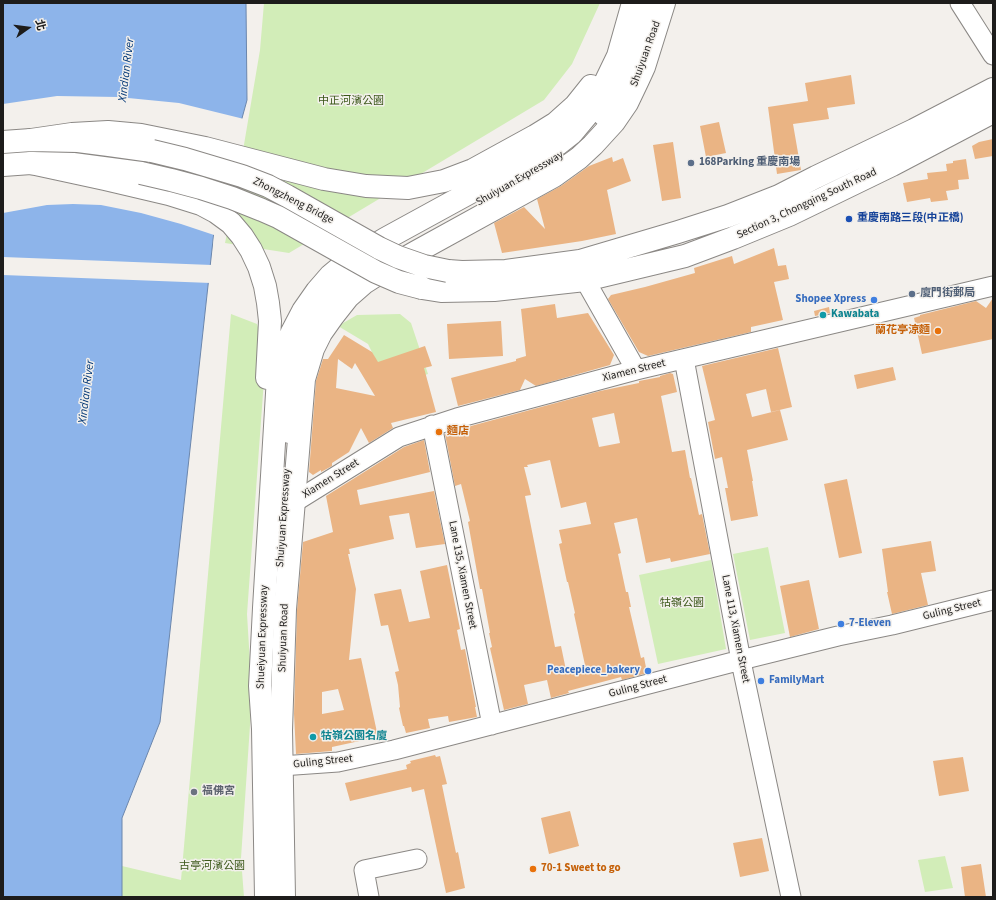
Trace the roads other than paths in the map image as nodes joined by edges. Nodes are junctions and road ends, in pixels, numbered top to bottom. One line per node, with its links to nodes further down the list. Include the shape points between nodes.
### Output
1 (628, 3): 9 (main road, via 590,88 575,106 556,123 535,136 473,170 444,181 408,188 366,186 141,135 108,132)
2 (633, 3): 13 (main road, Shuiyuan Expressway, via 618,56 587,116 558,144)
3 (649, 3): 13 (main road, Shuiyuan Expressway, via 622,84 593,129 552,162)
4 (664, 3): 13 (main road, Shuiyuan Road, via 644,67 627,103 593,145 554,176)
5 (960, 3): 6 (street)
6 (993, 55)
7 (993, 89): 15 (main road, Section 3, Chongqing South Road, via 779,196 714,221 639,244)
8 (993, 112): 15 (main road, Section 3, Chongqing South Road, via 870,176 749,232 685,256)
9 (31, 140): 10 (main road, Zhongzheng Bridge); 14 (main road, Zhongzheng Bridge, bridge, via 78,141 185,158 268,186 398,257 448,271)
10 (3, 142)
11 (31, 163): 12 (main road, Zhongzheng Bridge); 17 (main road, Zhongzheng Bridge, bridge, via 73,164 141,173 201,188 278,218 399,282 442,291); 25 (main road, via 169,194 201,204 231,223 251,250 259,267 265,286 270,321 254,607 253,647)
12 (3, 165)
13 (448, 220): 20 (main road, via 396,249 348,281 332,299 307,337)
14 (506, 271): 15 (main road, Section 3, Chongqing South Road)
15 (582, 271): 17 (main road, Section 3, Chongqing South Road); 19 (street)
16 (993, 286): 18 (street, Xiamen Street)
17 (494, 290)
18 (684, 359): 19 (street, Xiamen Street); 24 (street, Lane 113, Xiamen Street)
19 (636, 370): 21 (street, Xiamen Street)
20 (292, 378): 22 (main road, Shuiyuan Road); 25 (main road, Shueiyuan Expressway, via 264,608); 30 (main road, Shuiyuan Expressway, via 277,609 273,722)
21 (432, 425): 22 (street, Xiamen Street, via 399,437); 26 (street, Lane 135, Xiamen Street)
22 (293, 503): 27 (main road, Shuiyuan Road, via 285,609)
23 (993, 600): 24 (street, Guling Street)
24 (741, 660): 26 (street, Guling Street); 33 (street, Lane 113, Xiamen Street)
25 (260, 686): 29 (main road, Shueiyuan Expressway)
26 (492, 725): 27 (street, Guling Street, via 338,762)
27 (281, 766): 31 (main road, Shuiyuan Road)
28 (418, 859): 32 (street, via 364,870)
29 (266, 897)
30 (276, 897)
31 (284, 897)
32 (369, 897)
33 (791, 897)

